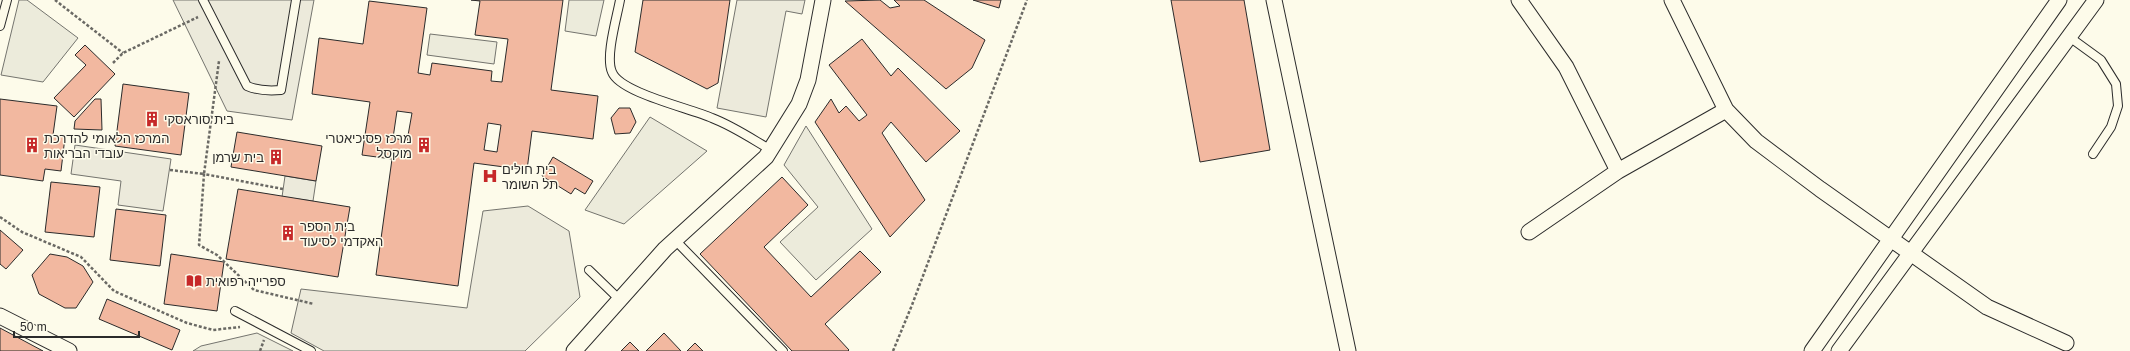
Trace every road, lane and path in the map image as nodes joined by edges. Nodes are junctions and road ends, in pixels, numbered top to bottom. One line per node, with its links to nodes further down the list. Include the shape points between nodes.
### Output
1 (7, 0): 14 (lane)
2 (55, 0): 17 (path)
3 (203, 0): 13 (lane)
4 (296, 0): 16 (lane, via 281,90 255,90 247,86)
5 (620, 0): 20 (lane, via 611,54 611,70 615,78 651,97 713,118)
6 (823, 0): 20 (street, via 808,80 799,104)
7 (1027, 0): 42 (path)
8 (1274, 0): 43 (street)
9 (1519, 0): 23 (street, via 1566,67)
10 (1672, 0): 19 (street)
11 (2059, 0): 28 (street)
12 (2096, 0): 15 (street)
13 (209, 11): 16 (lane); 17 (path)
14 (0, 26)
15 (2068, 36): 21 (lane, via 2101,60 2116,84 2118,106 2111,126); 30 (street)
16 (222, 38): 24 (path)
17 (123, 53): 18 (path)
18 (113, 63)
19 (1726, 110): 23 (street); 28 (street, via 1756,141)
20 (771, 150): 29 (street)
21 (2093, 154)
22 (170, 170): 24 (path)
23 (1618, 171): 27 (street)
24 (204, 174): 25 (path); 33 (path, via 200,245 217,255 254,290)
25 (283, 189)
26 (0, 217): 36 (path, via 22,232 81,258 114,291 187,323 214,330 243,327)
27 (1529, 232)
28 (1891, 239): 30 (street); 44 (street)
29 (675, 240): 32 (street); 41 (lane)
30 (1911, 253): 37 (street, via 1987,307); 45 (street)
31 (589, 270): 32 (lane)
32 (620, 300): 40 (street)
33 (314, 304)
34 (235, 311): 36 (lane)
35 (0, 316): 38 (street)
36 (254, 321): 39 (lane)
37 (2066, 343)
38 (69, 351)
39 (311, 351)
40 (574, 351)
41 (783, 351)
42 (893, 351)
43 (1348, 351)
44 (1812, 351)
45 (1839, 351)

